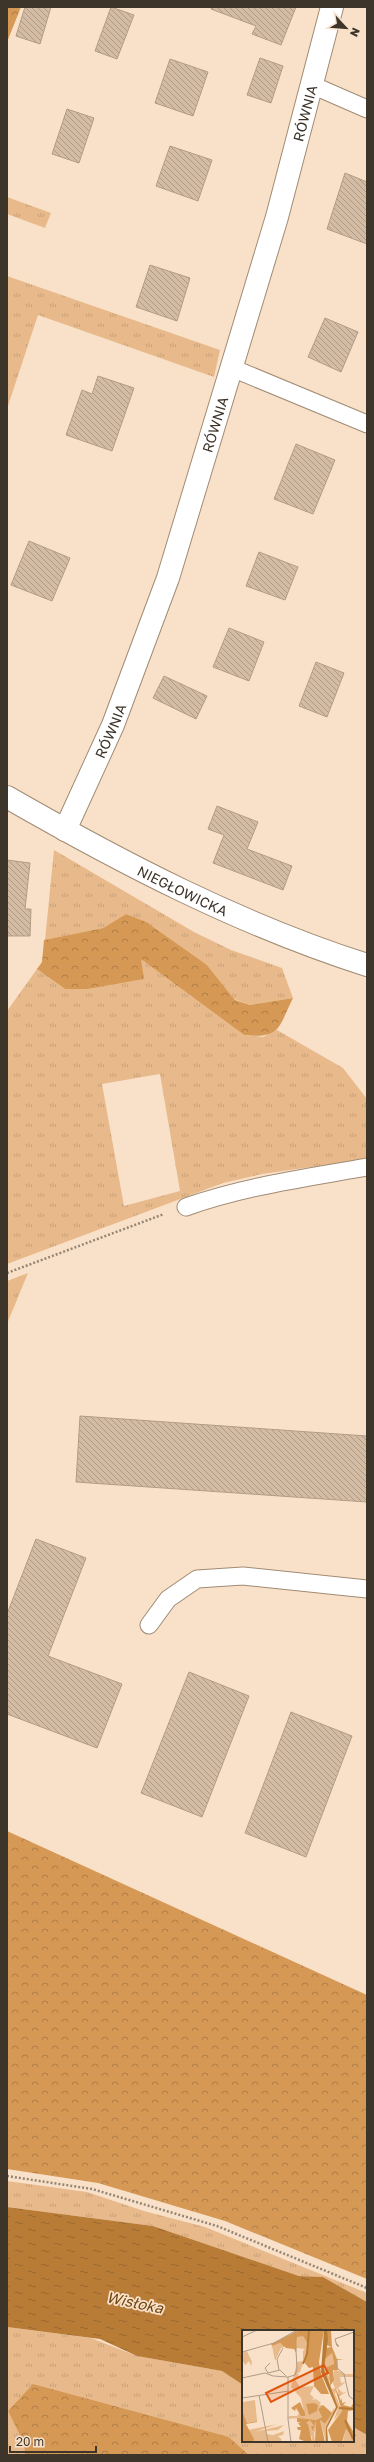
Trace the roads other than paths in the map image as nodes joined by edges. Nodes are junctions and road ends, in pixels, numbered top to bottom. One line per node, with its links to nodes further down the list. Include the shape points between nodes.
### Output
1 (332, 7): 2 (street, RÓWNIA)
2 (312, 85): 3 (lane); 4 (street, RÓWNIA, via 277,217)
3 (367, 109)
4 (232, 368): 5 (lane); 7 (street, RÓWNIA, via 168,578 113,725)
5 (367, 424)
6 (7, 796): 7 (street, NIEGŁOWICKA)
7 (65, 830): 8 (street, NIEGŁOWICKA, via 198,898 262,927)
8 (367, 965)
9 (367, 1167): 10 (lane, via 265,1184 219,1195)
10 (186, 1207)
11 (367, 1589): 12 (lane, via 243,1576 197,1579 168,1599)
12 (149, 1625)

